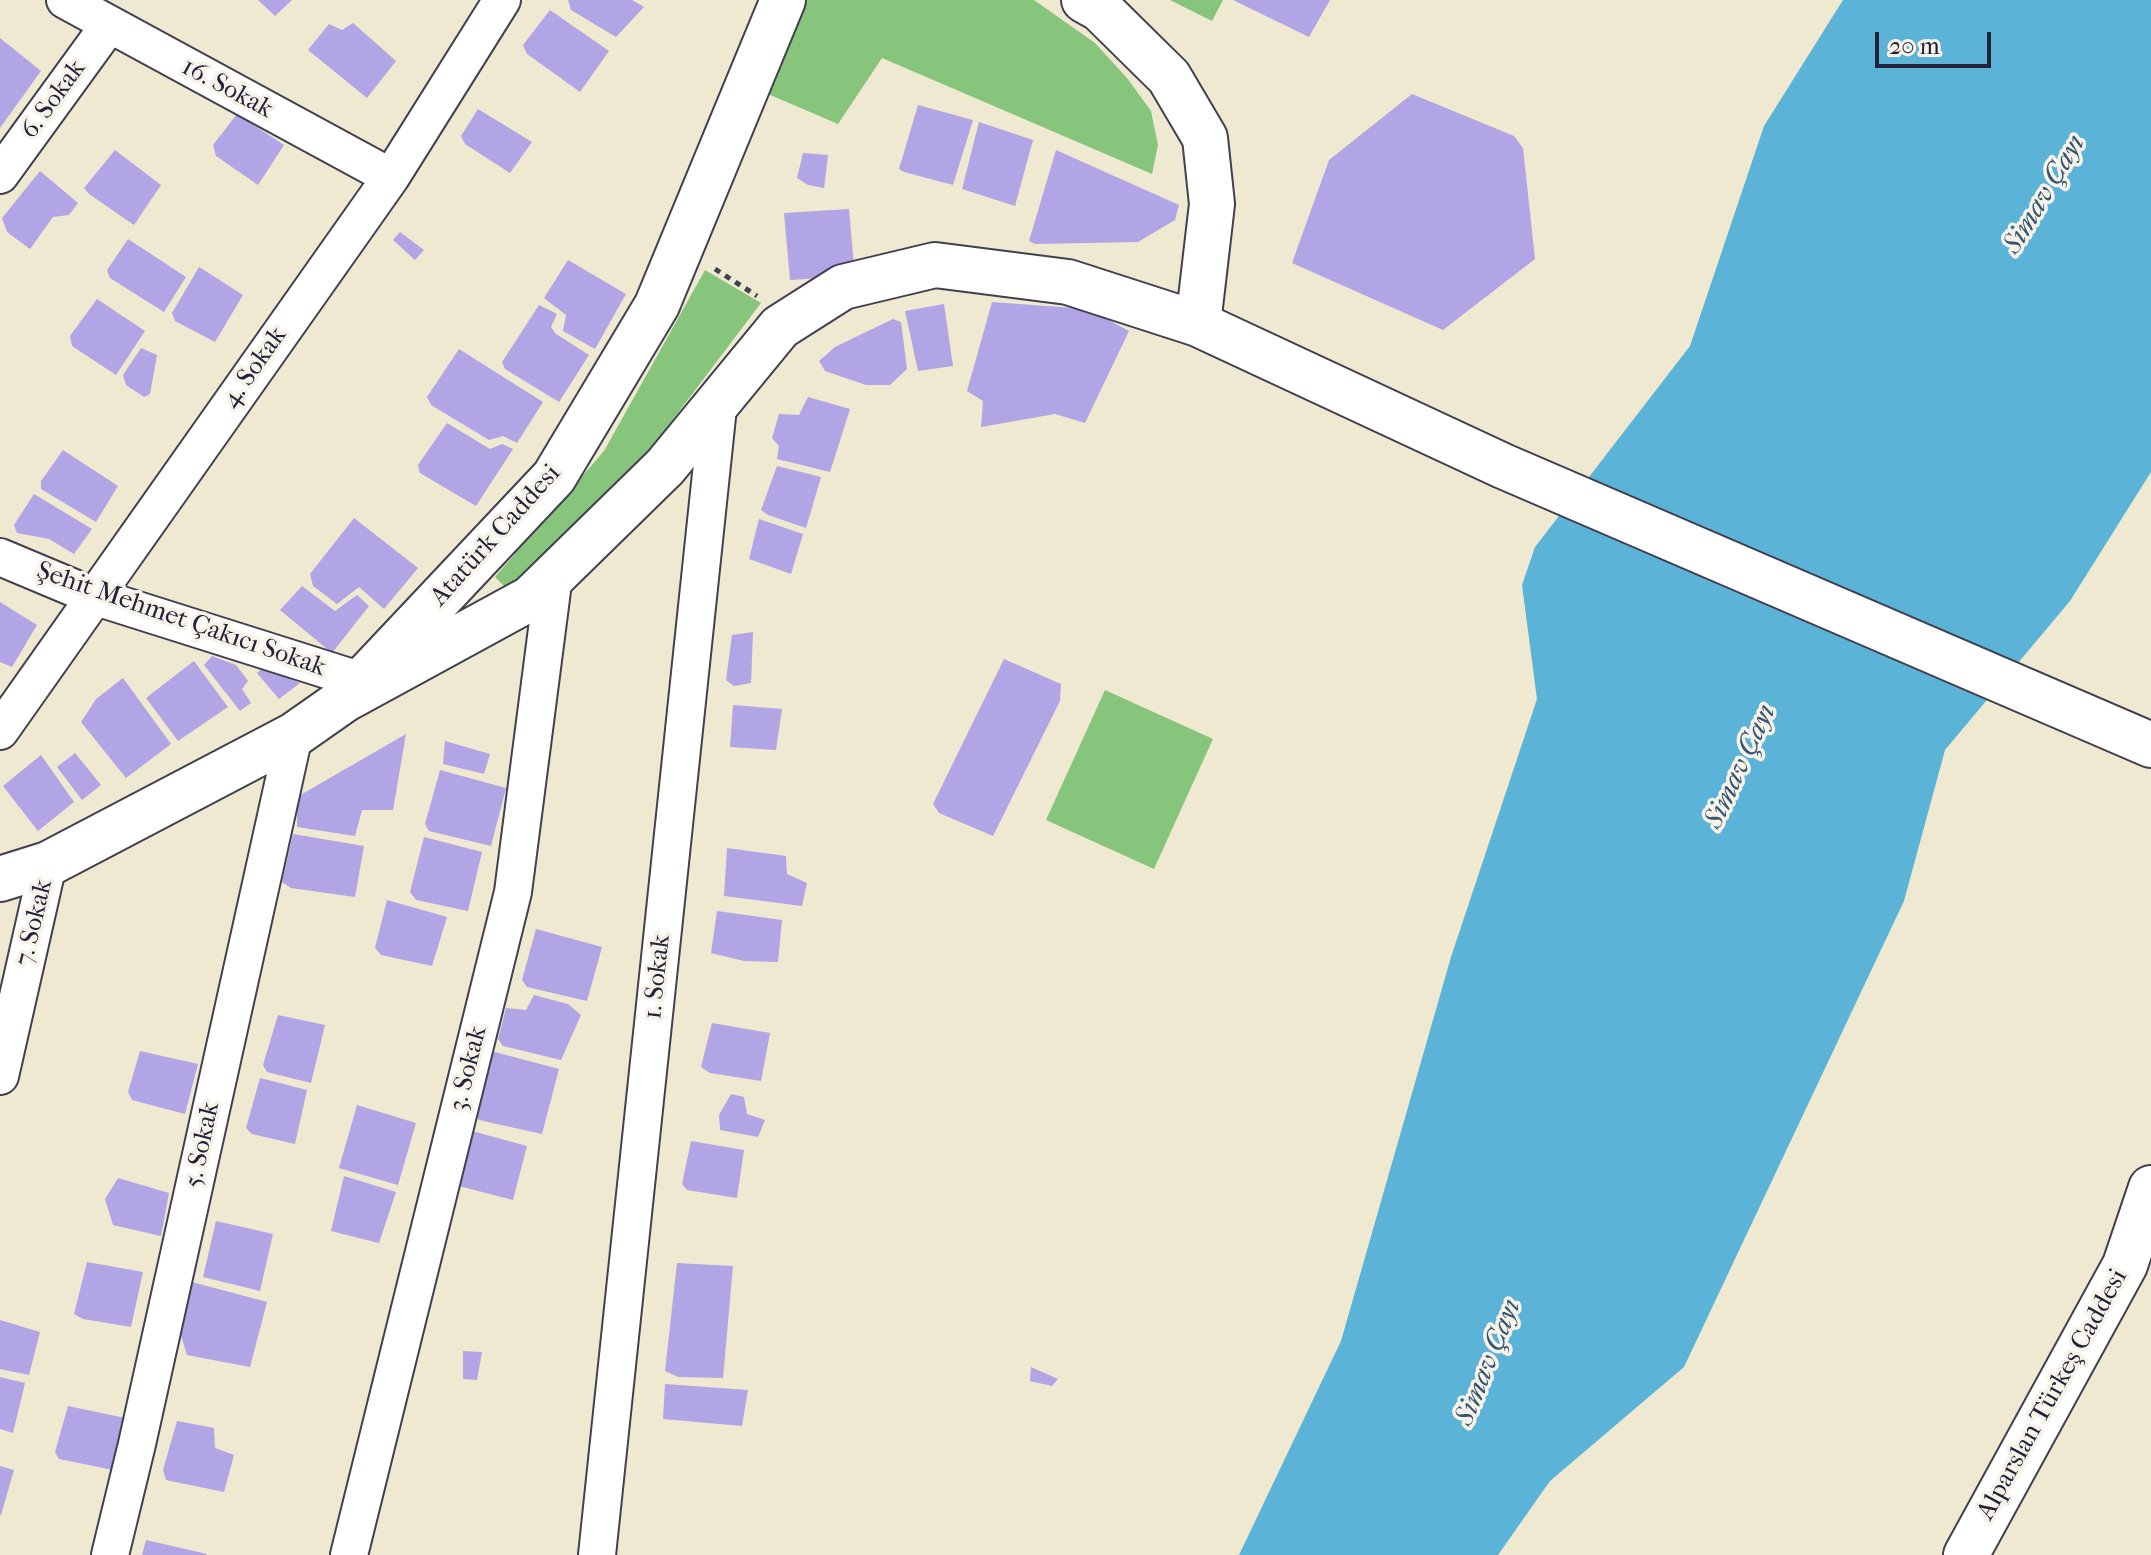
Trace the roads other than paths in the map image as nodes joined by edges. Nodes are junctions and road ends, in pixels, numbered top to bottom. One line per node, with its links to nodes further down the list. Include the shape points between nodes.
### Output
1 (65, 0): 5 (street, 16. Sokak)
2 (502, 0): 7 (street, 4. Sokak)
3 (1084, 0): 8 (main road, via 1100,9 1169,77 1205,138 1212,204)
4 (771, 4): 13 (main road, Atatürk Caddesi, via 657,305 554,477)
5 (109, 25): 6 (street, 6. Sokak); 7 (street, 16. Sokak)
6 (0, 175)
7 (391, 177): 12 (street, 4. Sokak)
8 (1198, 324): 9 (main road, via 1068,282 935,265 843,287 780,327); 16 (main road, via 1503,466)
9 (719, 398): 11 (main road, via 665,467); 23 (street, 1. Sokak)
10 (0, 557): 12 (street, Şehit Mehmet Çakıcı Sokak)
11 (554, 575): 13 (main road, via 531,598); 22 (street, 3. Sokak, via 513,892)
12 (93, 596): 13 (street, Şehit Mehmet Çakıcı Sokak); 14 (street, 4. Sokak)
13 (353, 690): 15 (main road, Atatürk Caddesi)
14 (0, 731)
15 (294, 735): 17 (main road, Atatürk Caddesi); 21 (street, 5. Sokak)
16 (2151, 745)
17 (48, 864): 18 (main road, Atatürk Caddesi); 19 (street, 7. Sokak)
18 (0, 879)
19 (0, 1076)
20 (2151, 1188): 24 (main road, Alparslan Türkeş Caddesi, via 2125,1265)
21 (110, 1555)
22 (349, 1555)
23 (597, 1555)
24 (1966, 1555)

